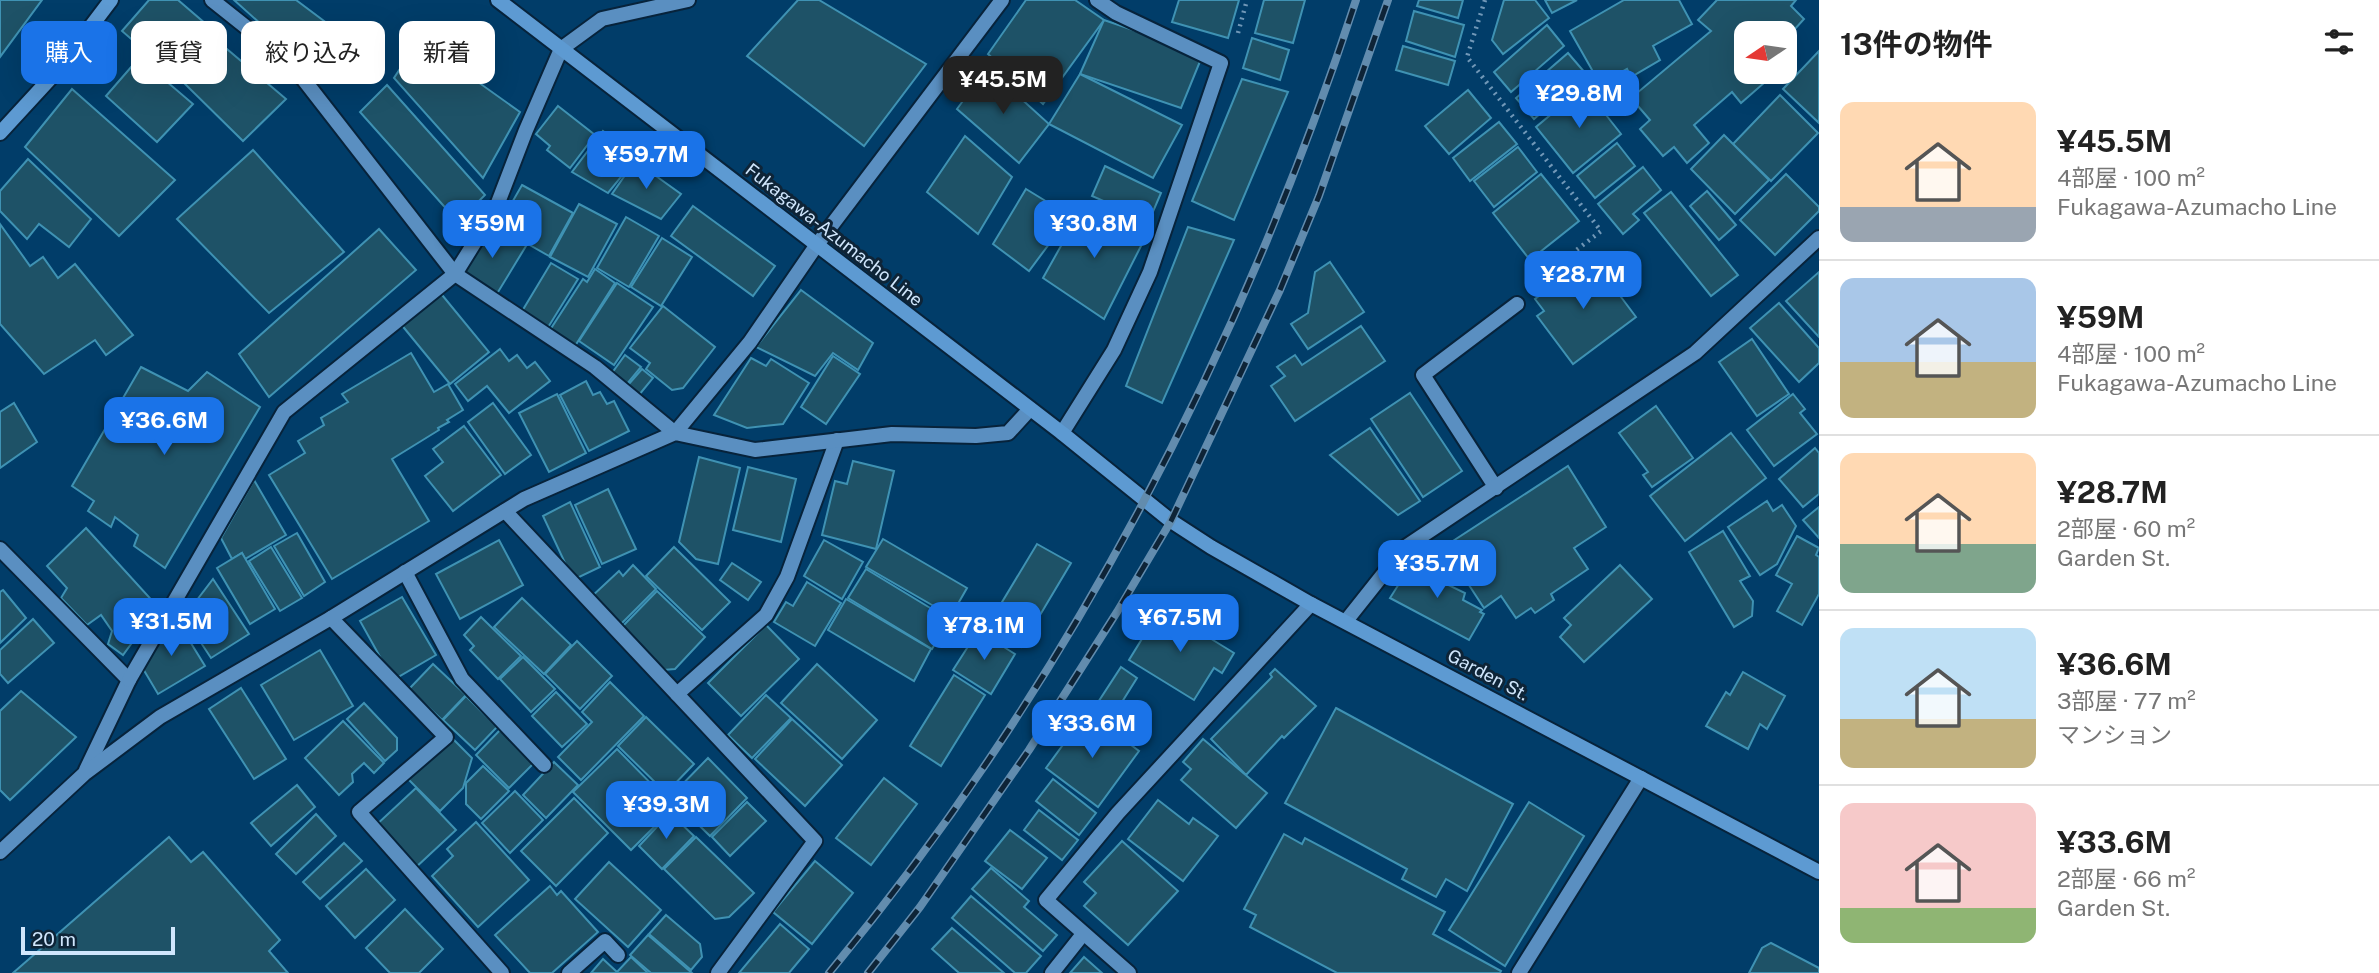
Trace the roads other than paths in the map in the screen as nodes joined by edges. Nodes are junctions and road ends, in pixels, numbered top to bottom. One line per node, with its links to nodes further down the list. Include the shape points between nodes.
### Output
1 (111, 0): 8 (main road, via 58,70)
2 (212, 0): 11 (street, via 290,62)
3 (498, 0): 7 (main road, Fukagawa-Azumacho Line)
4 (688, 0): 7 (street, via 602,19)
5 (1002, 0): 10 (street)
6 (1097, 0): 15 (street, via 1221,62 1150,272 1114,350)
7 (561, 49): 10 (main road, Fukagawa-Azumacho Line); 11 (street, via 496,208)
8 (0, 133)
9 (1818, 240): 17 (street, via 1695,353)
10 (816, 246): 13 (main road, Fukagawa-Azumacho Line); 14 (street, via 750,342)
11 (455, 274): 14 (street, via 595,367); 25 (street, via 284,412)
12 (1517, 304): 17 (street, via 1423,374)
13 (1030, 409): 15 (main road, Fukagawa-Azumacho Line); 16 (street, via 1008,433 892,434)
14 (675, 433): 16 (street, via 755,450); 19 (street)
15 (1062, 433): 18 (main road, Fukagawa-Azumacho Line)
16 (837, 440): 26 (street, via 788,577 765,615)
17 (1496, 488): 24 (street, via 1404,548)
18 (1146, 500): 22 (main road, Garden St., via 1210,547)
19 (505, 511): 21 (street); 26 (street)
20 (0, 549): 25 (street)
21 (405, 572): 23 (street); 27 (street, via 463,679)
22 (1311, 604): 24 (main road, Garden St.); 32 (street, via 1118,813 1046,900)
23 (331, 618): 28 (street, via 160,717); 34 (street, via 446,737 359,812)
24 (1346, 621): 29 (main road, Garden St.)
25 (129, 680): 28 (street)
26 (677, 694): 36 (street, via 815,841)
27 (544, 765)
28 (84, 774): 30 (street)
29 (1641, 778): 31 (main road, Garden St.); 39 (street)
30 (0, 852)
31 (1819, 872)
32 (1083, 934): 37 (street); 38 (street)
33 (618, 955): 35 (street, via 605,941)
34 (502, 973)
35 (569, 973)
36 (718, 973)
37 (1052, 973)
38 (1129, 973)
39 (1519, 973)

